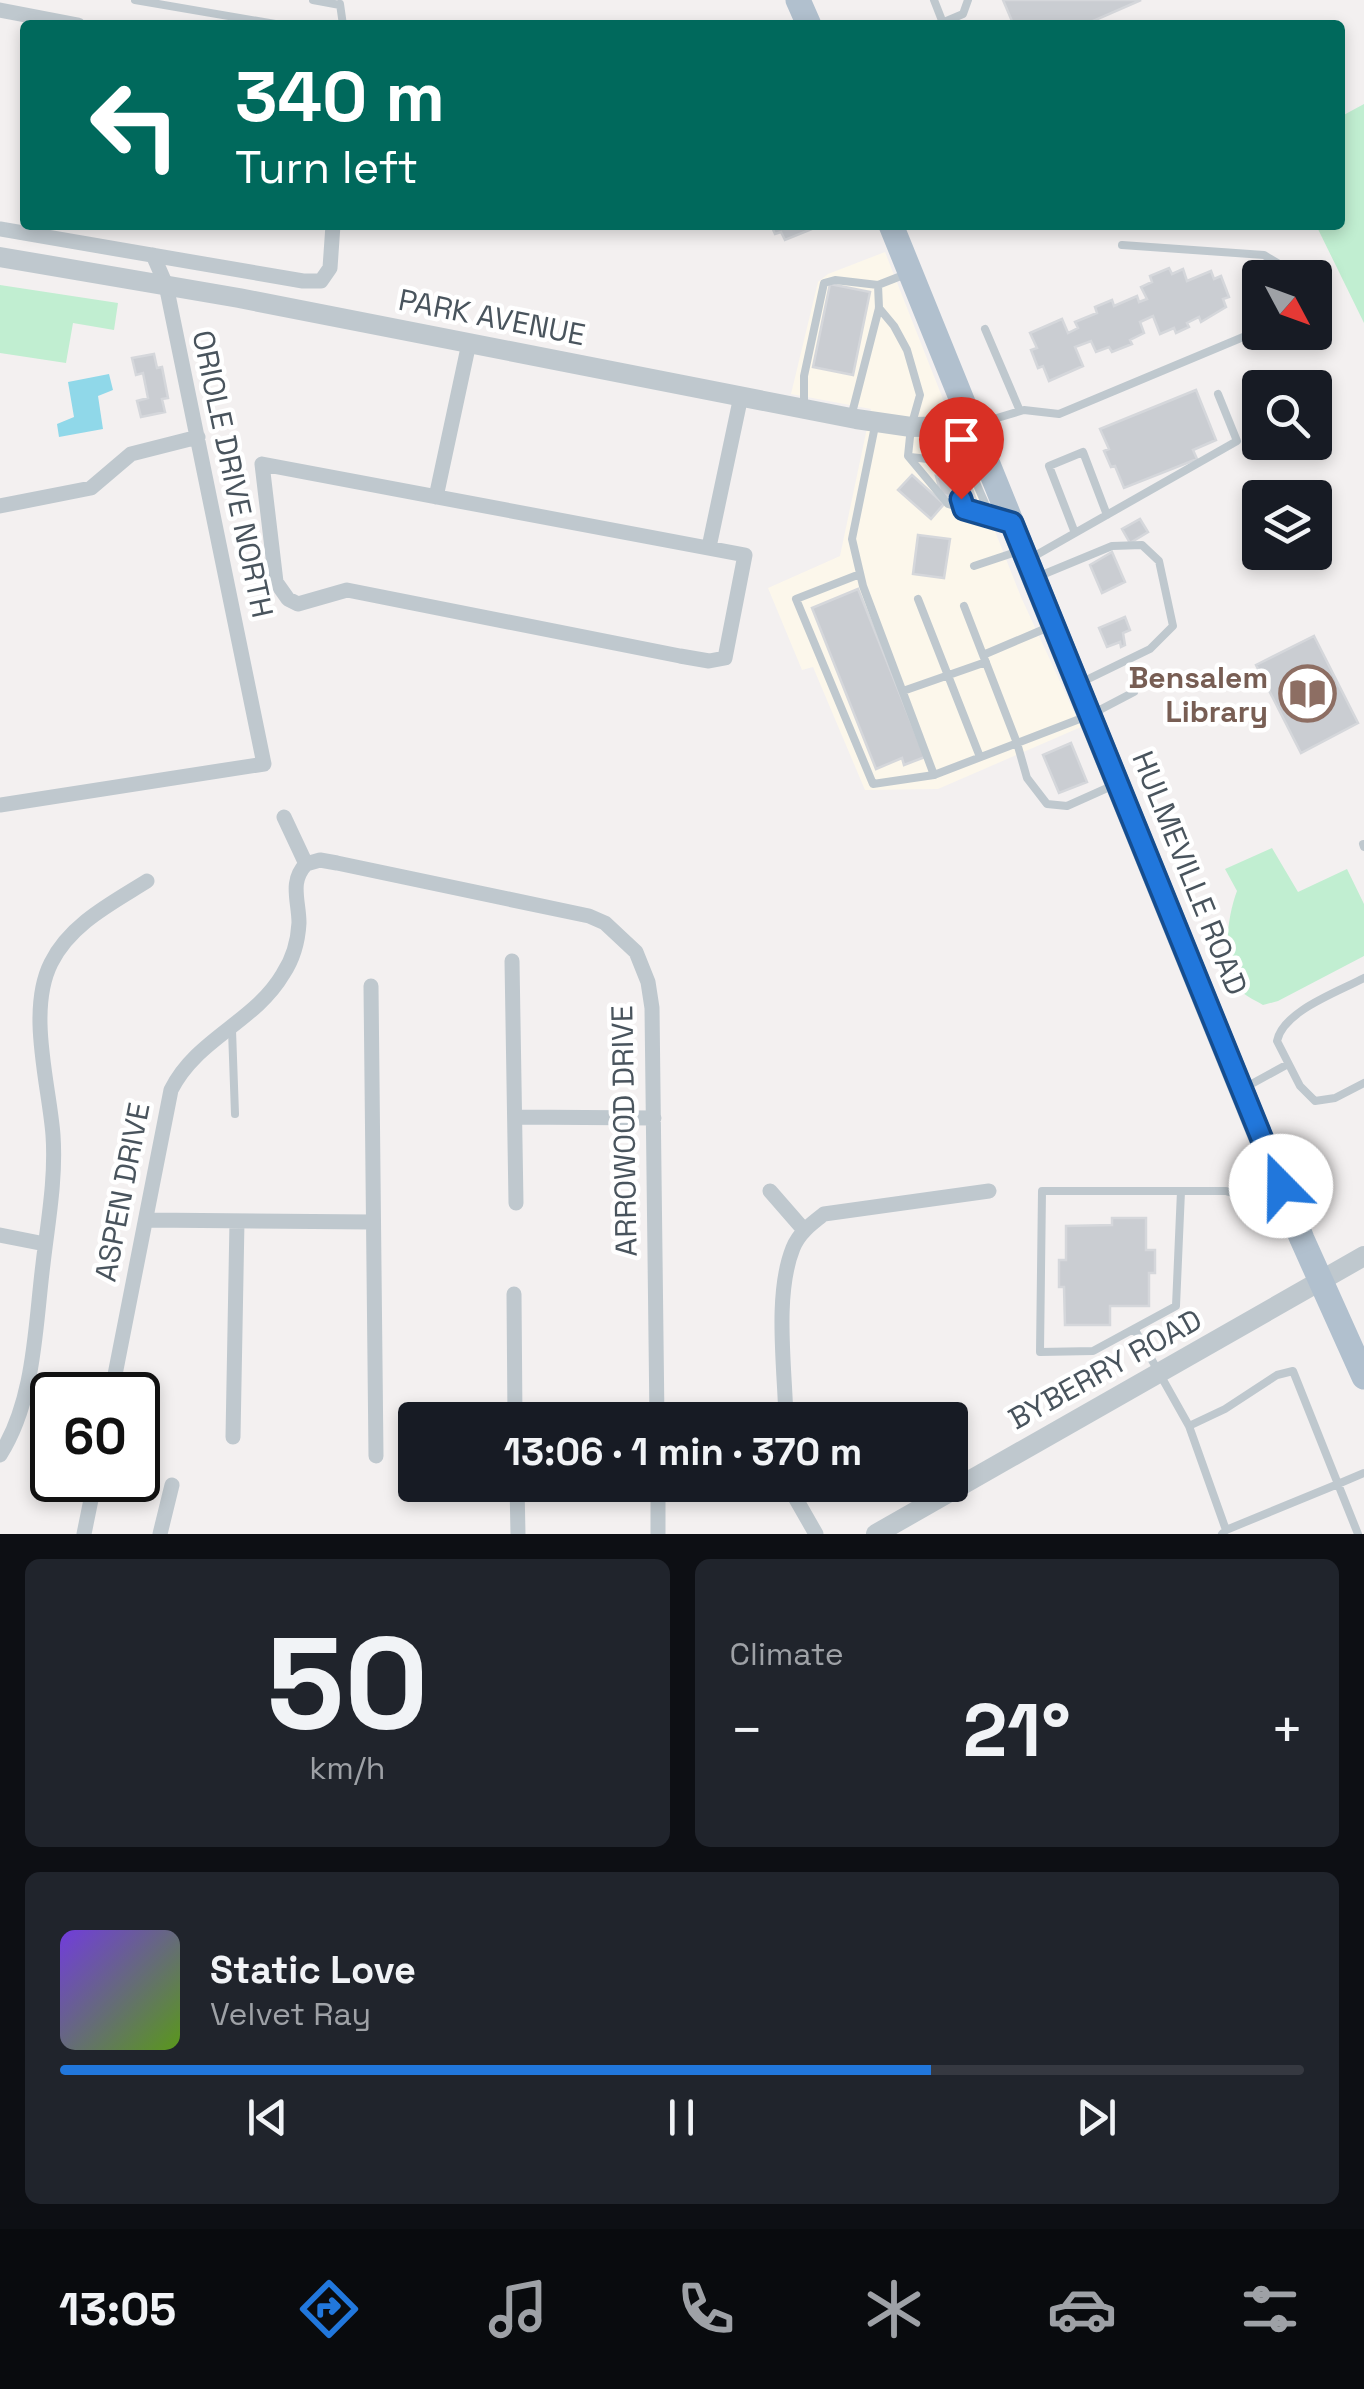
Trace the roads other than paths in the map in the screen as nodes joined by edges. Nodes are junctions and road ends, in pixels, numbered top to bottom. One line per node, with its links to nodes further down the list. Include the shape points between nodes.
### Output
1 (135, 0): 5 (lane)
2 (313, 0): 4 (lane)
3 (968, 0): 9 (lane, via 962,14)
4 (340, 3)
5 (184, 4): 8 (lane)
6 (0, 10): 7 (street)
7 (52, 20)
8 (258, 20)
9 (949, 20)
10 (0, 229): 14 (street)
11 (333, 230): 14 (street, via 330,268 321,281)
12 (893, 230): 17 (main road, HULMEVILLE ROAD)
13 (1122, 245): 16 (lane)
14 (152, 254): 19 (street, ORIOLE DRIVE NORTH)
15 (0, 257): 19 (street, PARK AVENUE)
16 (1276, 260)
17 (910, 272): 18 (lane); 24 (main road, HULMEVILLE ROAD)
18 (878, 285): 20 (lane); 28 (lane, via 824,283 804,376)
19 (166, 286): 23 (street, PARK AVENUE); 34 (street, ORIOLE DRIVE NORTH)
20 (878, 308): 25 (lane); 30 (lane)
21 (985, 329): 29 (lane)
22 (1242, 338): 29 (lane, via 1059,414)
23 (470, 343): 27 (street, PARK AVENUE); 39 (street)
24 (940, 345): 25 (lane); 32 (main road, HULMEVILLE ROAD)
25 (909, 357): 33 (lane, via 920,395)
26 (1218, 394): 43 (lane, via 1237,441)
27 (741, 396): 28 (street, PARK AVENUE); 46 (street)
28 (804, 409): 30 (street, PARK AVENUE)
29 (1020, 410): 32 (lane)
30 (850, 418): 31 (street, PARK AVENUE)
31 (876, 422): 33 (street, PARK AVENUE); 49 (lane, via 852,539)
32 (961, 427): 33 (street, PARK AVENUE); 36 (lane); 37 (main road, HULMEVILLE ROAD)
33 (911, 428): 35 (lane)
34 (198, 437): 41 (street, via 130,454 90,488); 63 (street, ORIOLE DRIVE NORTH, via 264,764)
35 (908, 456): 36 (lane); 42 (lane, via 948,504)
36 (946, 462): 37 (lane); 38 (lane)
37 (977, 462): 44 (main road, HULMEVILLE ROAD)
38 (953, 480)
39 (436, 497): 46 (street); 46 (street, via 262,464 276,582 298,604 346,590 709,661 725,658 744,555)
40 (961, 499): 42 (lane)
41 (0, 506)
42 (964, 509): 44 (lane)
43 (1107, 514): 45 (lane); 45 (lane, via 1083,452 1050,466)
44 (1001, 520): 47 (main road, HULMEVILLE ROAD)
45 (1075, 533): 47 (lane)
46 (709, 547)
47 (1028, 562): 48 (lane); 52 (main road, HULMEVILLE ROAD); 55 (lane, via 1142,545 1159,561 1174,626 1150,649)
48 (974, 566)
49 (860, 574): 56 (lane); 61 (lane, via 796,599 873,784)
50 (918, 599): 54 (lane)
51 (964, 606): 53 (lane)
52 (1054, 625): 53 (lane); 55 (main road, HULMEVILLE ROAD)
53 (985, 658): 54 (lane); 59 (lane)
54 (948, 675): 56 (lane); 60 (lane)
55 (1078, 684): 58 (main road, HULMEVILLE ROAD)
56 (903, 692): 61 (lane)
57 (1134, 692): 58 (lane)
58 (1090, 715): 59 (lane); 62 (main road, HULMEVILLE ROAD)
59 (1018, 743): 60 (lane); 62 (lane, via 1027,778 1047,804 1066,806)
60 (980, 758): 61 (lane)
61 (934, 775)
62 (1118, 783): 73 (main road, HULMEVILLE ROAD)
63 (0, 805)
64 (284, 817): 65 (street)
65 (306, 864): 70 (street, ASPEN DRIVE, via 295,884 299,924 293,955 273,990); 76 (street, ARROWOOD DRIVE, via 320,860 546,904 605,923 636,952 648,982)
66 (148, 881): 87 (street, via 78,928 44,978 40,1021 54,1174)
67 (512, 961): 75 (street)
68 (1364, 978): 71 (lane, via 1284,1024 1277,1041)
69 (371, 986): 84 (street)
70 (232, 1025): 74 (lane); 82 (street, ASPEN DRIVE, via 186,1063 171,1090)
71 (1288, 1064): 72 (lane, via 1315,1101); 73 (lane)
72 (1364, 1083)
73 (1242, 1090): 77 (main road, HULMEVILLE ROAD)
74 (234, 1114)
75 (515, 1118): 76 (street); 81 (street)
76 (654, 1118): 96 (street, ARROWOOD DRIVE)
77 (1270, 1160): 80 (lane, via 1236,1194); 89 (main road, HULMEVILLE ROAD)
78 (770, 1191): 85 (street)
79 (988, 1191): 85 (street, via 824,1214)
80 (1181, 1191): 91 (lane, via 1176,1306); 91 (lane, via 1042,1191 1040,1352 1093,1351)
81 (516, 1203)
82 (147, 1220): 83 (street); 92 (street, ASPEN DRIVE)
83 (236, 1221): 84 (street); 99 (street)
84 (371, 1222): 101 (street)
85 (804, 1230): 97 (street, via 783,1281)
86 (0, 1235): 87 (street)
87 (45, 1244): 100 (street, via 24,1395)
88 (1364, 1256): 89 (street, BYBERRY ROAD)
89 (1322, 1280): 93 (street, BYBERRY ROAD); 94 (main road, HULMEVILLE ROAD)
90 (514, 1294): 95 (street)
91 (1135, 1330): 93 (lane)
92 (116, 1372)
93 (1160, 1372): 98 (lane); 115 (street, BYBERRY ROAD)
94 (1364, 1377)
95 (515, 1402)
96 (657, 1402)
97 (786, 1402)
98 (1189, 1426): 103 (lane, via 1293,1371); 109 (lane)
99 (233, 1437)
100 (0, 1455)
101 (376, 1456)
102 (1364, 1473): 103 (lane)
103 (1338, 1484): 109 (lane); 116 (lane)
104 (172, 1485): 111 (street)
105 (91, 1502): 110 (street)
106 (517, 1502): 112 (street)
107 (658, 1502): 113 (street)
108 (798, 1502): 114 (street)
109 (1224, 1532)
110 (84, 1534)
111 (160, 1534)
112 (518, 1534)
113 (658, 1534)
114 (816, 1534)
115 (876, 1534)
116 (1358, 1534)

